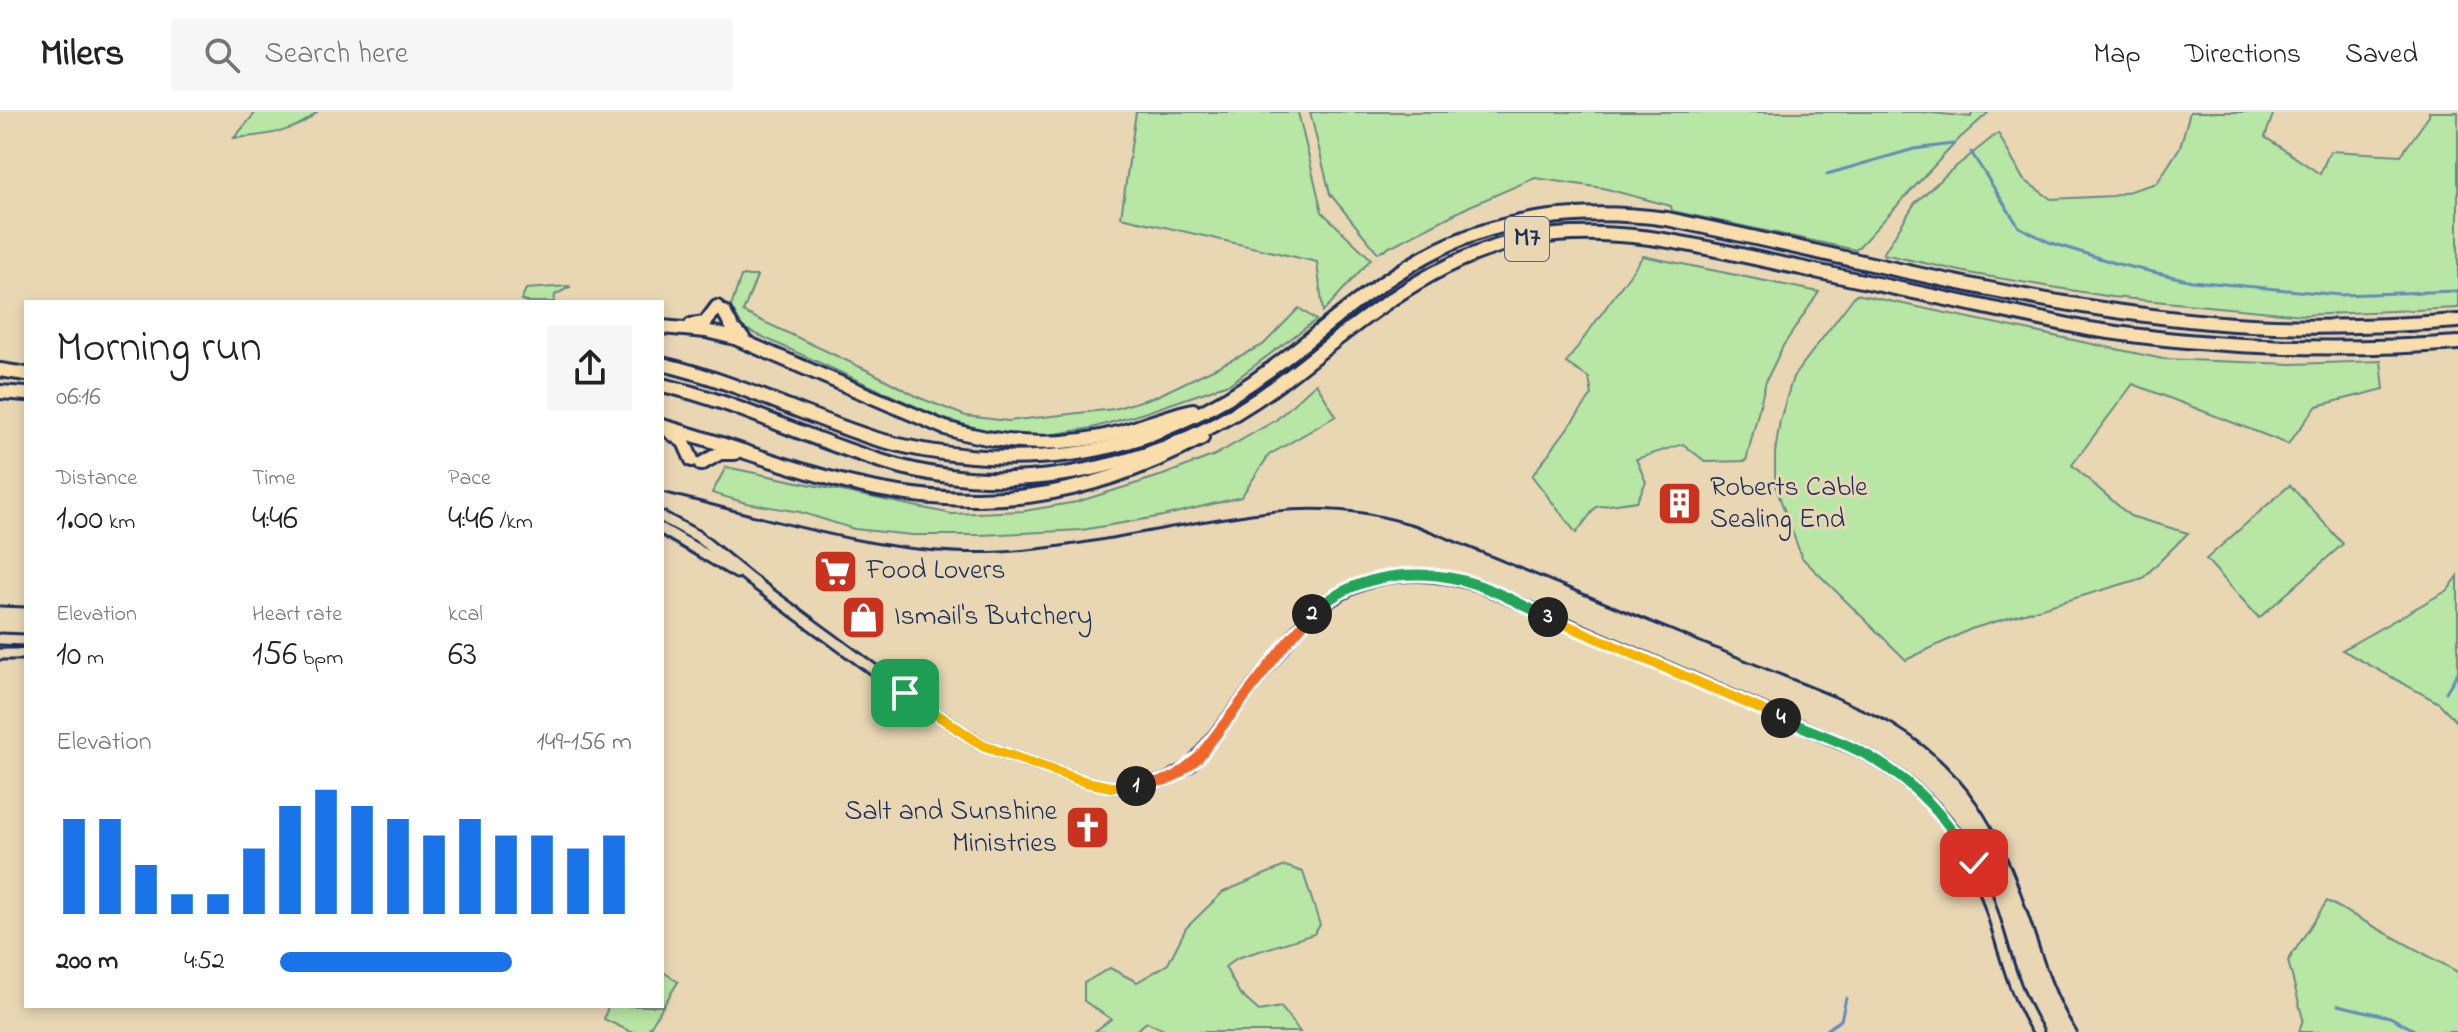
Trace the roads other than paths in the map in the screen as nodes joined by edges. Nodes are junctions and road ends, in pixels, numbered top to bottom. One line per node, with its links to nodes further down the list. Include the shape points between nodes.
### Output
1 (2458, 321): 12 (highway, M7, via 2330,327 2150,316 2016,294 1667,219 1575,214 1496,229 1424,256)
2 (667, 328): 4 (highway); 4 (highway, via 705,323 720,310)
3 (2458, 343): 5 (highway, M7, via 2285,347 2134,336 1676,241 1595,232 1518,241 1444,267 1397,294)
4 (753, 344): 12 (highway, via 945,428 1011,443 1080,441)
5 (1314, 358): 9 (highway, M7, via 1225,418 1165,447 1099,468 1016,478 951,475 892,464); 15 (highway, via 1284,389 1184,448 1110,479 1036,496 911,496)
6 (664, 365): 12 (highway, M7, via 731,383 873,437 954,455 1073,454 1148,435)
7 (0, 370): 8 (highway)
8 (24, 374)
9 (664, 386)
10 (0, 392): 11 (highway)
11 (24, 395)
12 (1214, 405)
13 (664, 427): 15 (highway)
14 (664, 427): 15 (highway, via 684,442 696,462 720,453)
15 (750, 455)
16 (664, 518): 18 (main road, via 697,536)
17 (664, 530): 18 (main road)
18 (751, 580): 23 (main road, via 983,746 1111,787 1166,780 1191,765 1302,624 1342,593 1390,577 1433,575 1490,590 1861,752 1914,789 1944,819 1974,863 2020,1000)
19 (0, 639): 20 (main road)
20 (24, 640)
21 (0, 654): 22 (main road)
22 (24, 654)
23 (2038, 1032)

